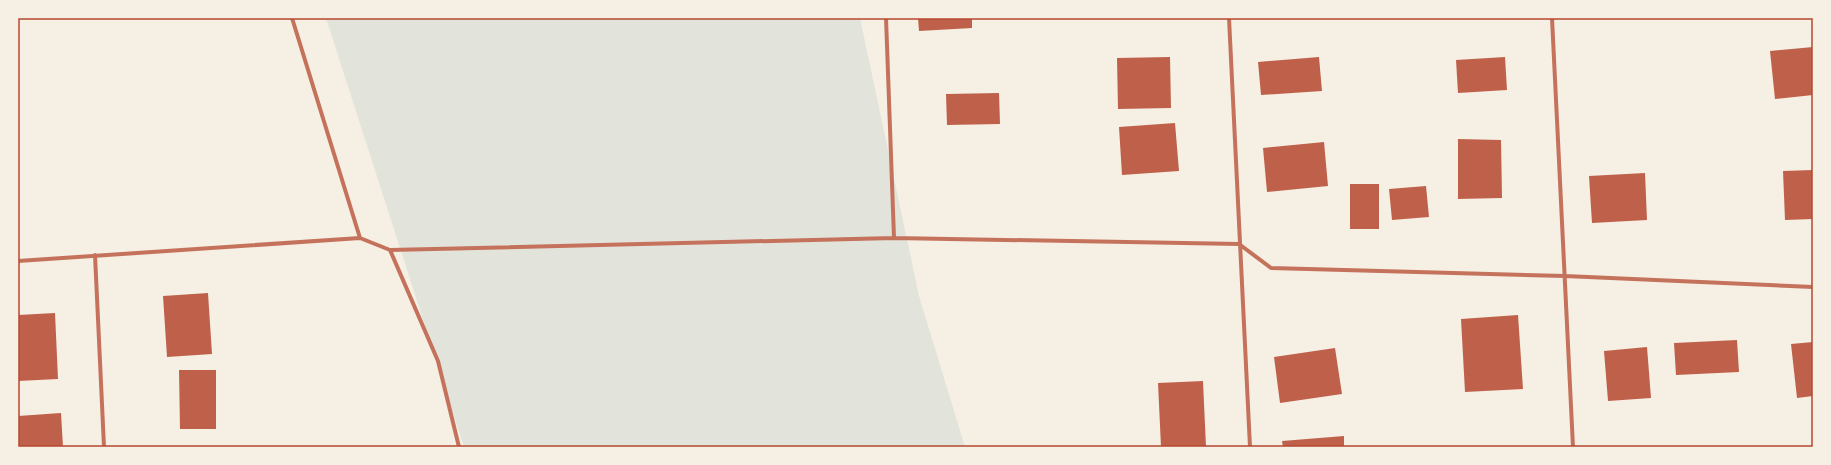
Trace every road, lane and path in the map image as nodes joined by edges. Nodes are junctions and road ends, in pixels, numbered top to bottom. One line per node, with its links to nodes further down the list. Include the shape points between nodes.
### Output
1 (292, 18): 5 (street)
2 (886, 18): 6 (street)
3 (1229, 18): 7 (street)
4 (1552, 18): 11 (street)
5 (360, 238): 8 (street); 9 (street)
6 (894, 238): 7 (street); 8 (street)
7 (1239, 244): 11 (street, via 1271,268); 15 (street)
8 (390, 250): 14 (street, via 438,361)
9 (95, 255): 10 (street); 13 (street)
10 (18, 261)
11 (1565, 276): 12 (street); 16 (street)
12 (1813, 287)
13 (104, 447)
14 (459, 447)
15 (1250, 447)
16 (1573, 447)

